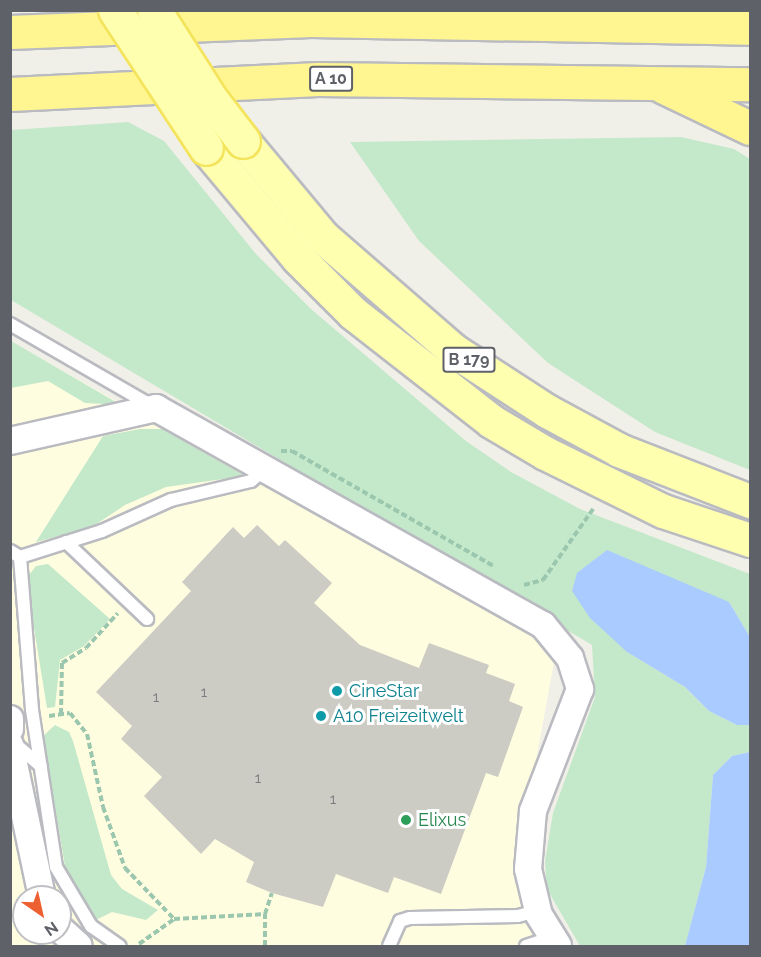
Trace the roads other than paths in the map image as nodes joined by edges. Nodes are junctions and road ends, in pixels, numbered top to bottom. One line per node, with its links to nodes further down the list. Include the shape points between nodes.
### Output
1 (115, 10): 16 (main road, B 179, bridge, via 206,148 282,241 353,313 491,421 564,463 663,511)
2 (154, 10): 15 (main road, B 179, bridge, via 210,99 323,237 453,350 546,411 619,450)
3 (568, 10): 4 (highway)
4 (518, 24): 5 (highway); 6 (highway, via 311,20)
5 (750, 28)
6 (10, 32)
7 (652, 81): 8 (highway, A 10); 9 (highway, A 10, via 318,79); 10 (highway)
8 (750, 84)
9 (10, 94)
10 (750, 128)
11 (10, 324): 12 (lane)
12 (156, 408): 13 (street); 14 (street)
13 (10, 441)
14 (267, 467): 17 (lane, via 251,481 171,500); 25 (street, via 543,626 570,658 579,673 576,707 533,812 528,869)
15 (750, 501)
16 (750, 540)
17 (66, 542): 18 (lane); 19 (lane)
18 (15, 554): 20 (lane)
19 (147, 619)
20 (18, 722): 23 (lane)
21 (10, 740): 23 (lane)
22 (10, 745): 24 (street)
23 (40, 766): 27 (lane, via 56,867 91,926)
24 (39, 885)
25 (537, 911): 26 (street); 28 (lane, via 518,916 410,918 400,921)
26 (551, 944): 29 (lane)
27 (120, 946)
28 (389, 946)
29 (526, 946)

